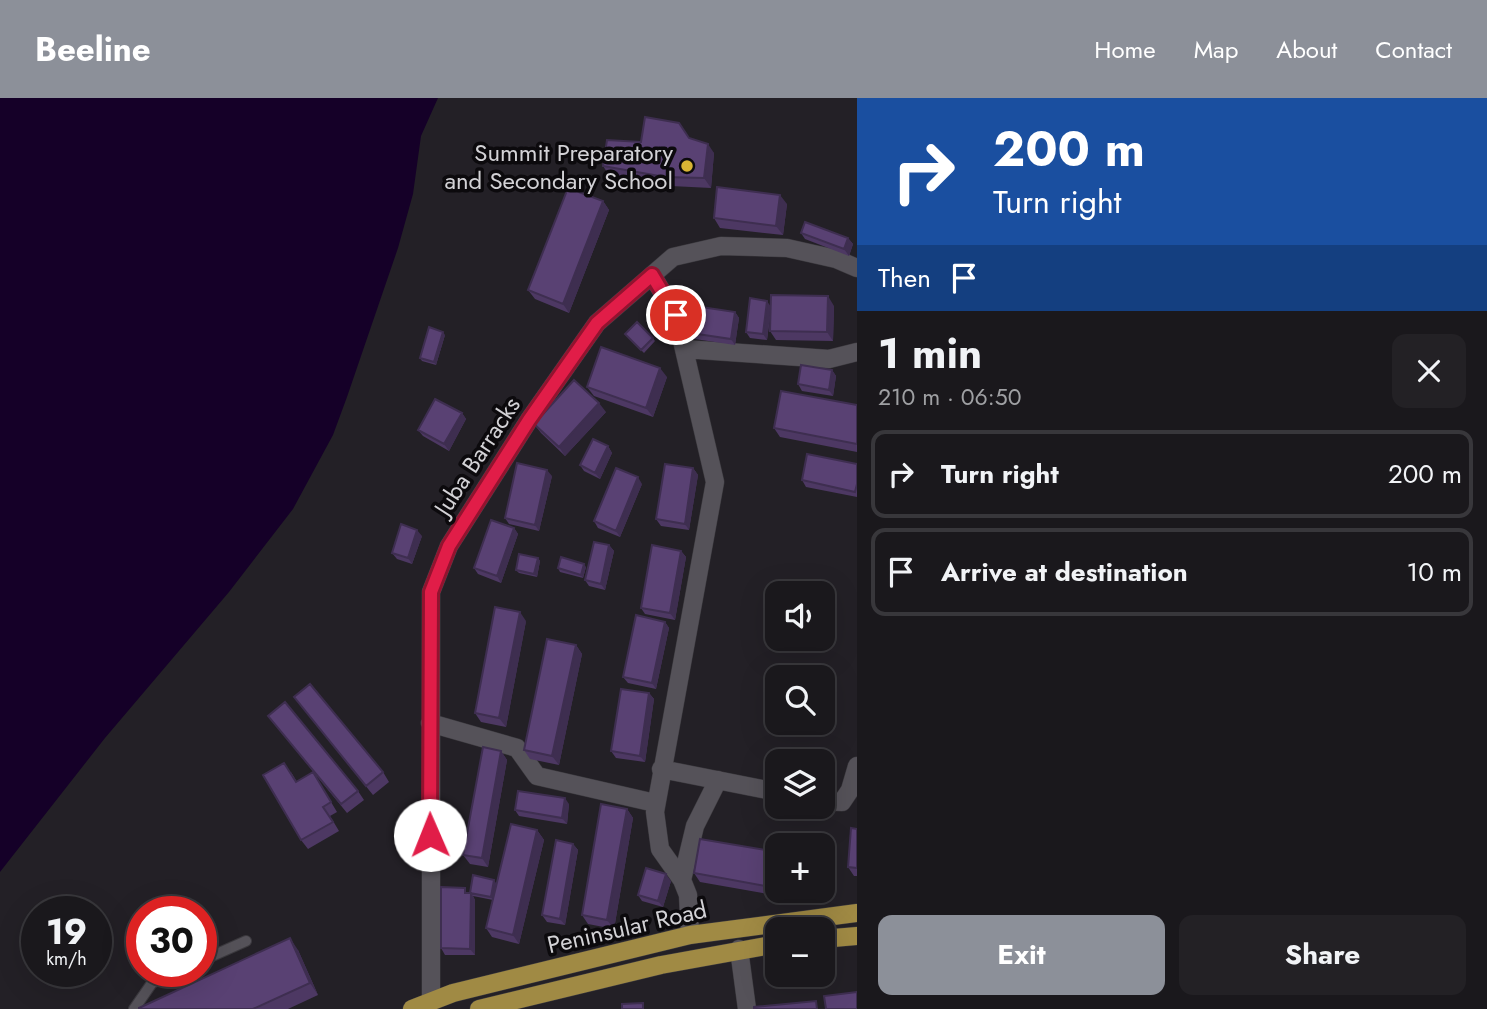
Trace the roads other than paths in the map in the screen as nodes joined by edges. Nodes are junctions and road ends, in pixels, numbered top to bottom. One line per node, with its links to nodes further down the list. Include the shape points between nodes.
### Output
1 (857, 268): 2 (street, Juba Barracks, via 787,248 721,246 673,257)
2 (652, 275): 3 (street, via 676,315); 5 (street, Juba Barracks, via 597,323 449,546 431,592)
3 (684, 349): 4 (street, via 829,359); 7 (street, via 715,482)
4 (857, 352)
5 (430, 723): 11 (street, via 516,748 537,776); 22 (street, Juba Barracks)
6 (857, 766): 10 (street, via 850,790 842,802)
7 (661, 769): 8 (street); 11 (street)
8 (718, 780): 9 (street); 12 (street, via 695,826)
9 (765, 790)
10 (835, 802)
11 (655, 803): 12 (street, via 660,849)
12 (682, 880): 14 (street, via 688,895)
13 (857, 914): 14 (main road, Peninsular Road)
14 (690, 935): 22 (main road, Peninsular Road)
15 (857, 936): 16 (main road)
16 (835, 938)
17 (246, 941): 20 (lane)
18 (765, 946): 19 (main road, Peninsular Road)
19 (739, 949): 25 (main road, Peninsular Road); 26 (street)
20 (217, 954)
21 (149, 987): 23 (lane)
22 (431, 1002): 24 (main road, Peninsular Road)
23 (134, 1009)
24 (412, 1009)
25 (479, 1009)
26 (747, 1009)

